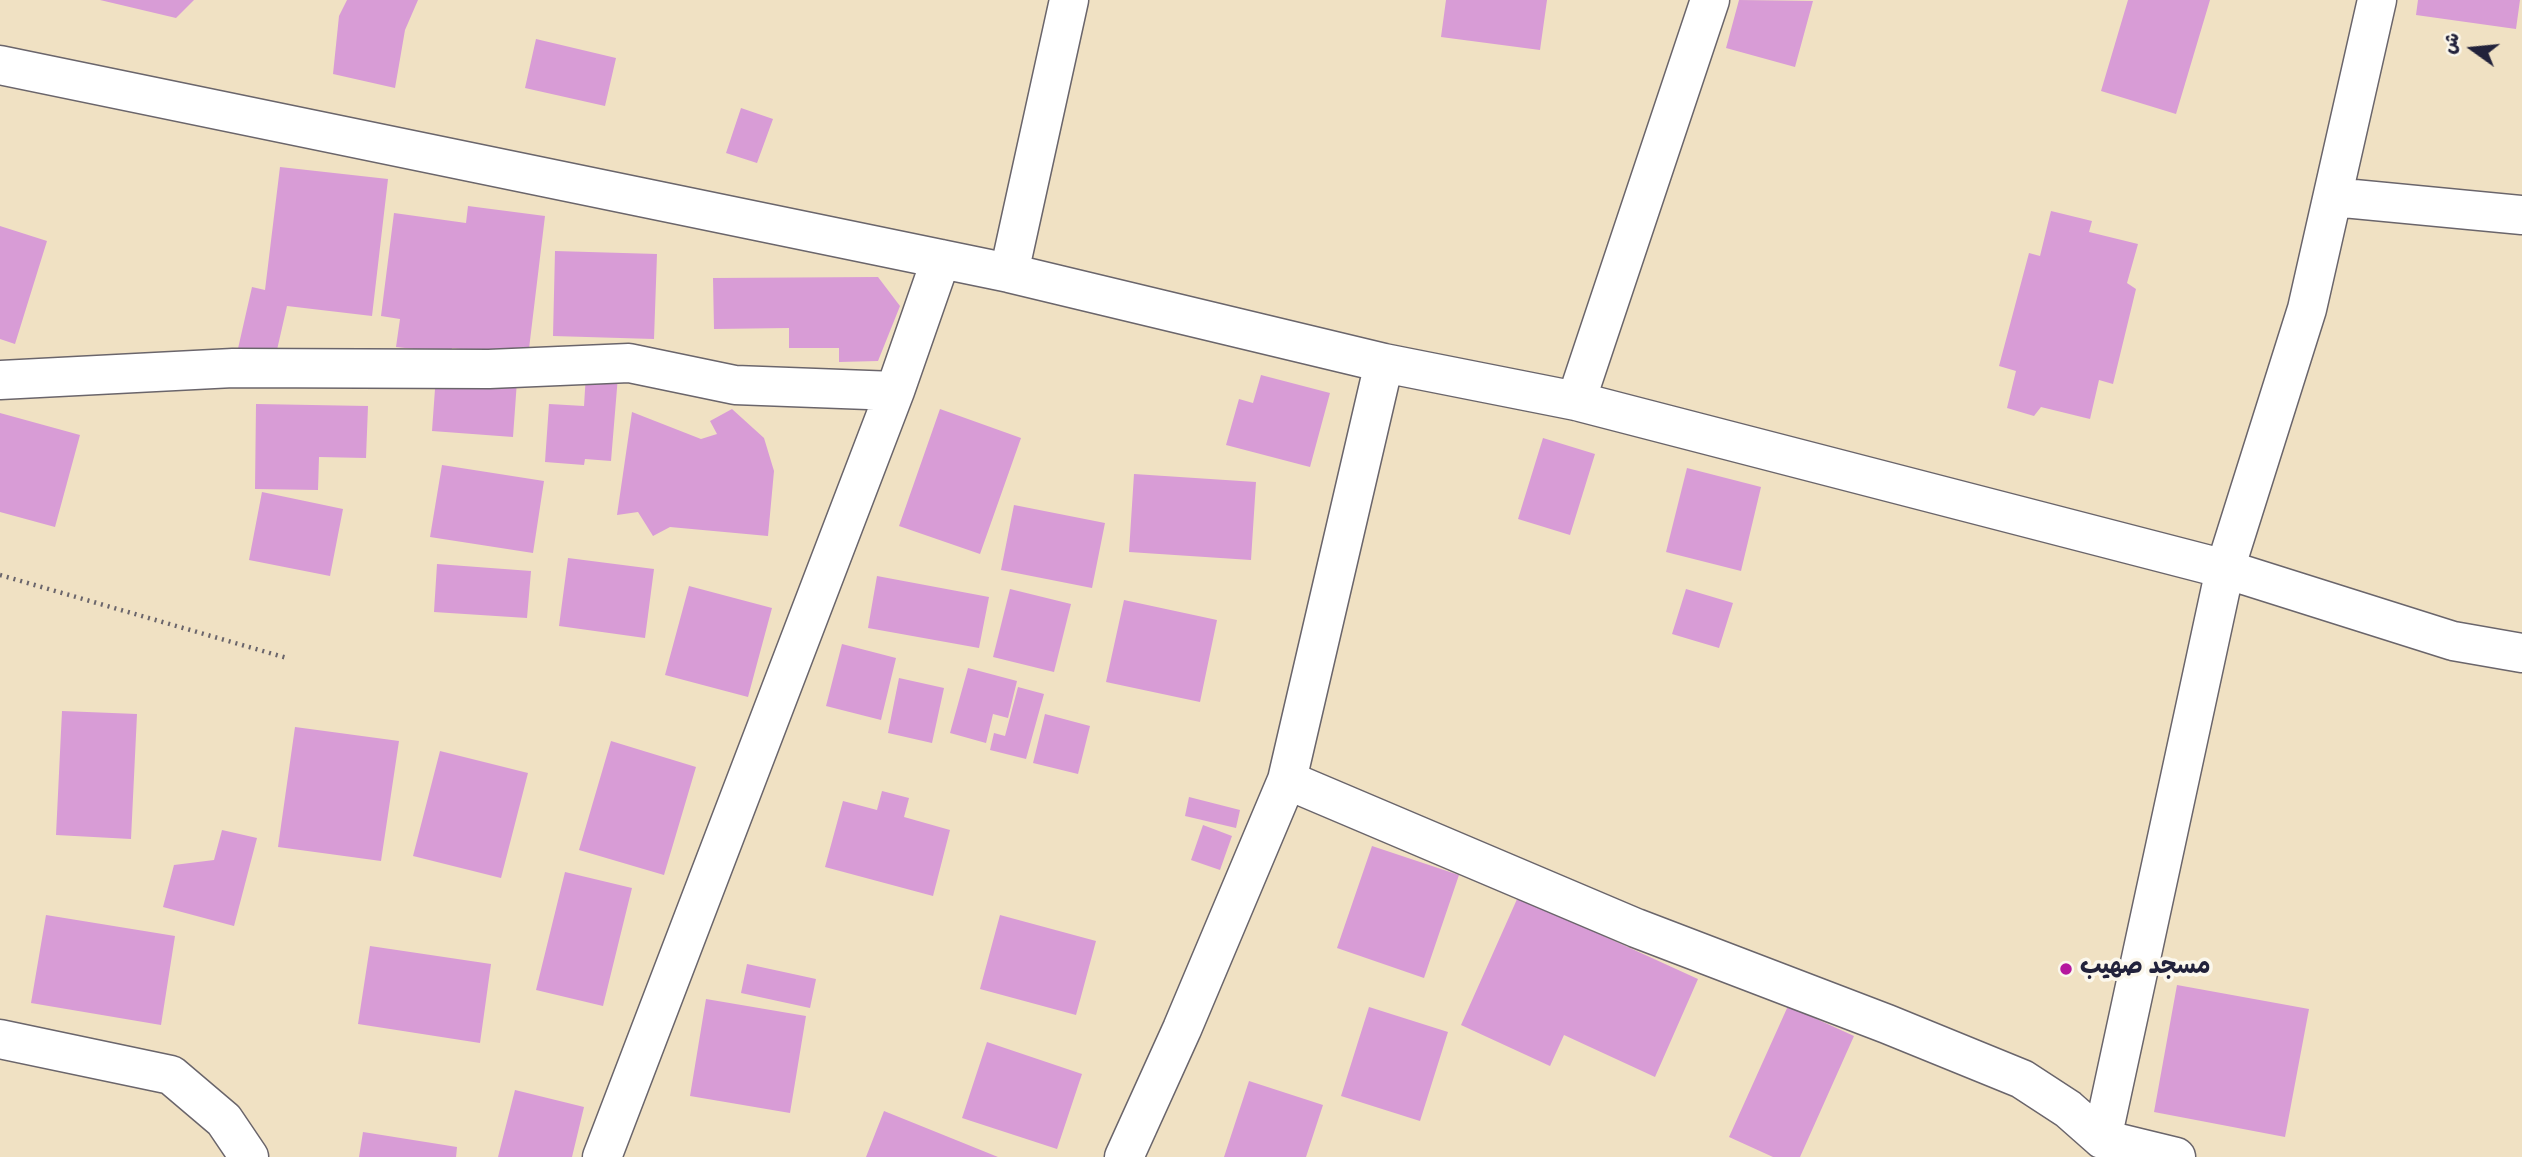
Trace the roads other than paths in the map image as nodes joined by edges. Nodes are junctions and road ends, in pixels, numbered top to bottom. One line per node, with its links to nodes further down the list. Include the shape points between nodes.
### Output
1 (1069, 0): 8 (street)
2 (1710, 0): 12 (street)
3 (2377, 0): 5 (street)
4 (0, 65): 7 (street)
5 (2333, 197): 6 (street); 13 (street, via 2307,309)
6 (2522, 215)
7 (941, 259): 8 (street); 11 (street)
8 (1009, 274): 9 (street)
9 (1384, 363): 12 (street); 15 (street)
10 (0, 380): 11 (street, via 233,368 489,369 629,363 736,384)
11 (895, 390): 19 (street)
12 (1576, 401): 13 (street)
13 (2225, 569): 14 (street, via 2453,641); 17 (street)
14 (2522, 653)
15 (1287, 780): 17 (street, via 1636,929 2022,1079 2068,1109); 20 (street)
16 (0, 1039): 18 (street, via 171,1075 224,1120)
17 (2102, 1139): 21 (street)
18 (249, 1157)
19 (602, 1157)
20 (1124, 1157)
21 (2176, 1157)

